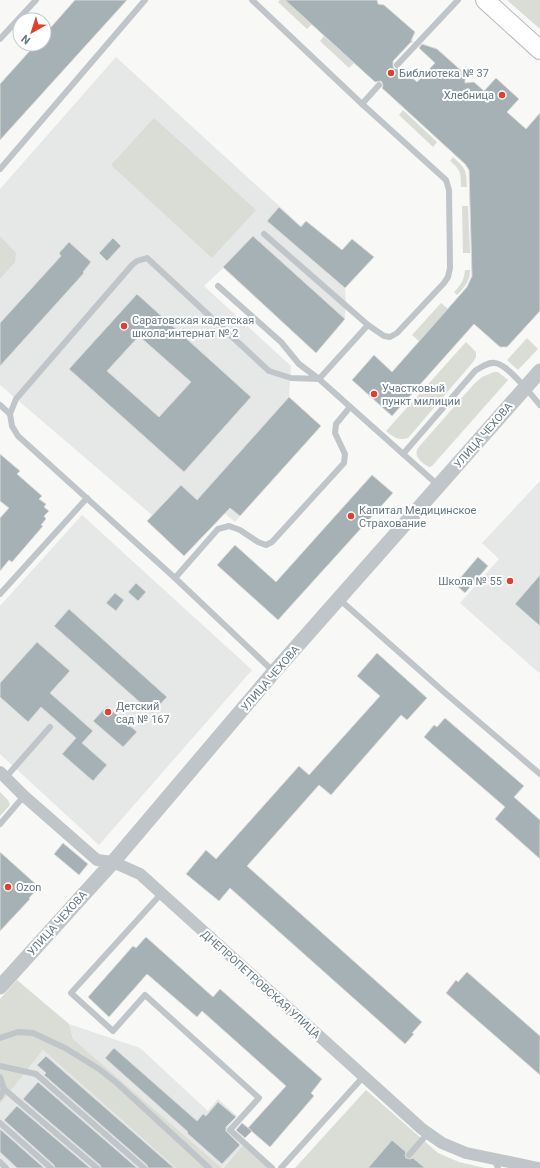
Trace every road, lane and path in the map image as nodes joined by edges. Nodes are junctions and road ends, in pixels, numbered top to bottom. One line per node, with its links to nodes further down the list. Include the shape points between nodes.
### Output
1 (36, 0): 6 (lane)
2 (145, 0): 11 (lane)
3 (252, 0): 10 (lane)
4 (458, 0): 8 (lane)
5 (485, 0): 7 (main road)
6 (0, 39)
7 (540, 50)
8 (398, 65)
9 (379, 85): 10 (lane)
10 (362, 104): 14 (lane, via 443,176 449,190 450,268 444,284 397,333 390,337)
11 (0, 169)
12 (264, 234): 14 (lane)
13 (218, 286): 16 (lane)
14 (368, 325): 16 (lane)
15 (540, 371): 17 (street, УЛИЦА ЧЕХОВА)
16 (318, 379): 20 (lane); 21 (lane, via 290,378 269,371 147,258 132,265 16,399)
17 (525, 388): 19 (lane); 22 (lane, via 504,366 495,363 483,365); 23 (street, УЛИЦА ЧЕХОВА)
18 (0, 405): 21 (lane)
19 (540, 405)
20 (350, 407): 22 (lane); 25 (lane, via 336,424 335,433 345,454 344,463 272,542 266,545 229,526 218,530)
21 (10, 414): 24 (lane, via 12,426 18,436)
22 (403, 454): 23 (lane)
23 (439, 486): 27 (street, УЛИЦА ЧЕХОВА)
24 (87, 498): 25 (lane); 26 (lane)
25 (175, 578): 28 (lane)
26 (0, 594)
27 (339, 599): 28 (street, УЛИЦА ЧЕХОВА); 30 (lane)
28 (274, 672): 34 (street, УЛИЦА ЧЕХОВА)
29 (50, 727): 31 (lane)
30 (540, 774)
31 (3, 775): 32 (street, ДНЕПРОПЕТРОВСКАЯ УЛИЦА)
32 (24, 796): 33 (lane); 34 (street, ДНЕПРОПЕТРОВСКАЯ УЛИЦА, via 97,860)
33 (0, 824)
34 (113, 862): 35 (street, ДНЕПРОПЕТРОВСКАЯ УЛИЦА, via 140,874); 36 (street, УЛИЦА ЧЕХОВА)
35 (161, 894): 39 (street, ДНЕПРОПЕТРОВСКАЯ УЛИЦА); 53 (lane, via 71,993 113,1031 145,995 259,1098 230,1130)
36 (0, 987)
37 (0, 1038): 52 (lane, via 18,1032 34,1033 93,1065 118,1084)
38 (0, 1066): 51 (lane, via 36,1074)
39 (364, 1076): 44 (street, ДНЕПРОПЕТРОВСКАЯ УЛИЦА); 54 (lane)
40 (0, 1077): 41 (lane)
41 (4, 1089): 42 (lane); 50 (lane)
42 (0, 1097)
43 (0, 1123): 49 (lane)
44 (428, 1133): 45 (lane); 47 (street, ДНЕПРОПЕТРОВСКАЯ УЛИЦА, via 442,1143)
45 (409, 1155)
46 (0, 1162): 48 (lane)
47 (496, 1163): 55 (street, ДНЕПРОПЕТРОВСКАЯ УЛИЦА)
48 (6, 1168)
49 (51, 1168)
50 (97, 1168)
51 (144, 1168)
52 (209, 1168)
53 (272, 1168)
54 (281, 1168)
55 (538, 1168)

